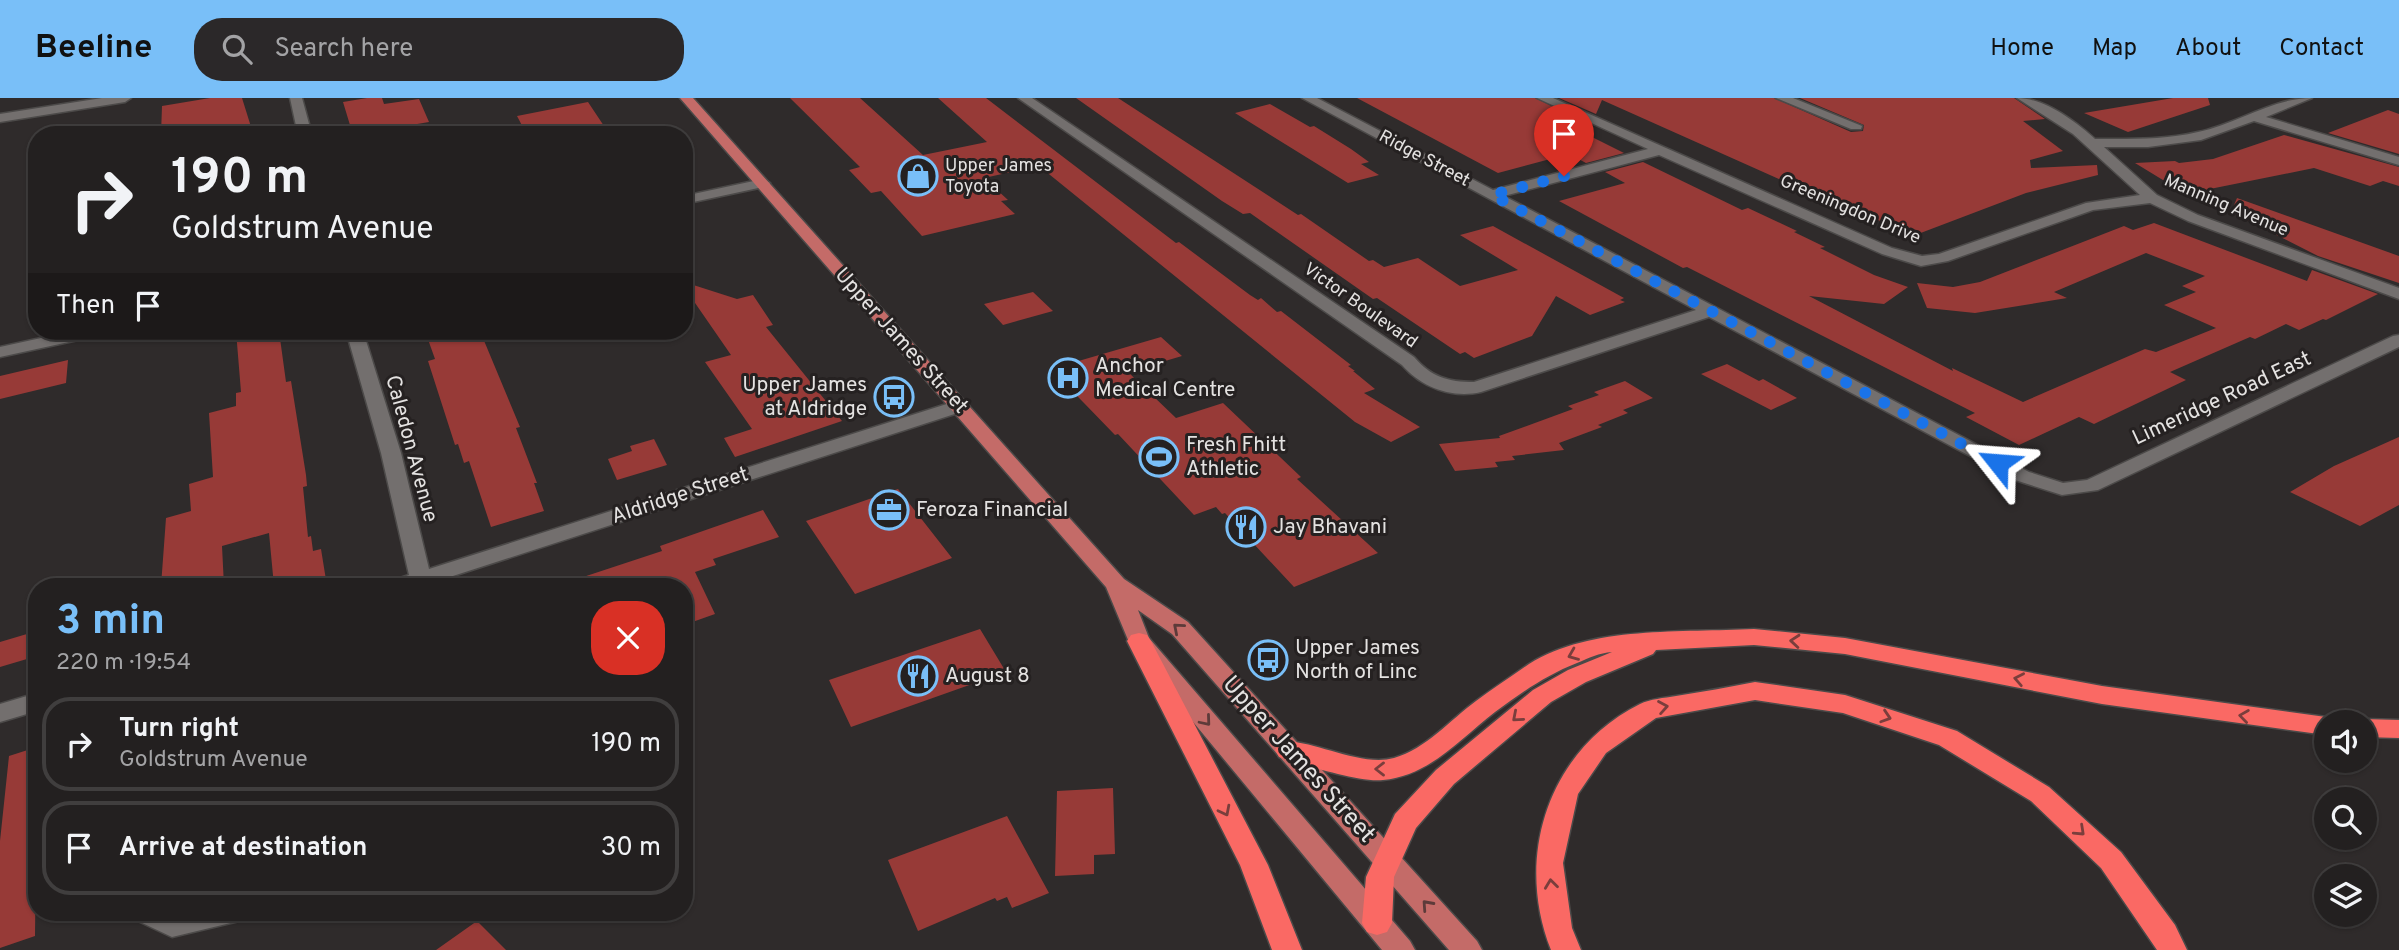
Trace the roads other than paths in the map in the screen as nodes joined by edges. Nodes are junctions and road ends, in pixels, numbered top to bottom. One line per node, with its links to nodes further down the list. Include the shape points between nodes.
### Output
1 (125, 98): 11 (street)
2 (296, 98): 12 (street)
3 (686, 98): 17 (main road, Upper James Street)
4 (1024, 98): 22 (street, Victor Boulevard, via 1446,388 1475,388)
5 (1308, 98): 18 (street, Ridge Street)
6 (1544, 98): 15 (street, Greeningdon Drive)
7 (1782, 98): 13 (street)
8 (2023, 98): 14 (street, Manning Avenue, via 2050,111)
9 (2306, 98): 10 (street)
10 (2253, 117): 14 (street, via 2188,139); 16 (street)
11 (0, 118)
12 (303, 126)
13 (1856, 126)
14 (2091, 143): 20 (street, Manning Avenue)
15 (1661, 149): 18 (street); 20 (street, Greeningdon Drive, via 1887,251 1920,261 1942,258 2091,206)
16 (2399, 161)
17 (763, 183): 19 (street); 27 (main road, Upper James Street)
18 (1492, 195): 22 (street, Ridge Street)
19 (693, 198)
20 (2152, 198): 21 (street, Manning Avenue, via 2193,218)
21 (2399, 294)
22 (1710, 311): 28 (street, Ridge Street, via 2022,476)
23 (54, 340): 26 (street)
24 (357, 340): 29 (street, Caledon Avenue, via 391,453)
25 (2399, 340): 28 (street, Limeridge Road East, via 2091,486)
26 (0, 352)
27 (960, 406): 30 (street, Aldridge Street); 31 (main road, Upper James Street)
28 (2062, 489)
29 (421, 578)
30 (424, 578)
31 (1116, 584): 33 (main road, Upper James Street); 39 (main road, Upper James Street, one-way to 31, via 1180,628)
32 (1663, 640): 36 (highway, one-way to 32, via 2102,695 1845,646 1754,637); 39 (highway, one-way to 39, via 1598,645 1541,668 1426,755 1402,766 1381,771); 40 (highway, one-way to 40, via 1542,696 1445,777 1405,822)
33 (1139, 641): 43 (main road, Upper James Street, one-way to 43); 44 (highway, one-way to 44, via 1254,865)
34 (28, 705): 35 (street)
35 (0, 713)
36 (2314, 724)
37 (2377, 728): 38 (highway)
38 (2399, 729)
39 (1288, 750): 40 (main road, Upper James Street)
40 (1388, 860): 43 (highway, via 1380,877); 46 (main road, Upper James Street, one-way to 40)
41 (165, 921): 42 (street, via 172,925)
42 (190, 921)
43 (1377, 923): 45 (main road, Upper James Street)
44 (1287, 950)
45 (1400, 950)
46 (1467, 950)
47 (1566, 950): 48 (highway, one-way to 48, via 1557,928 1549,863 1565,792 1597,746 1649,710 1755,691 1845,704 1948,738 2040,794 2111,860)
48 (2172, 950)

